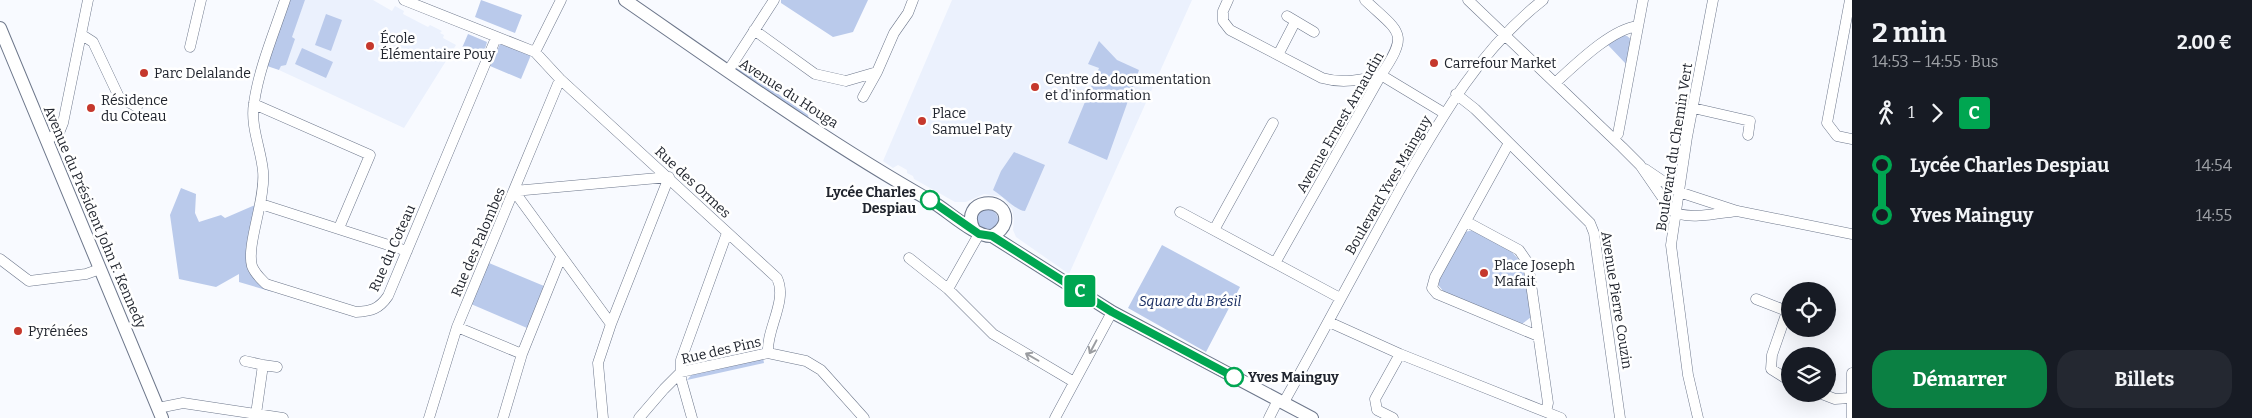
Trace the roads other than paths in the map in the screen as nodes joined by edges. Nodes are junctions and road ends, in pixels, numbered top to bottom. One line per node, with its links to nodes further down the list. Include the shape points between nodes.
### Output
1 (88, 0): 20 (street)
2 (201, 0): 23 (street)
3 (285, 0): 33 (street, Rue du Coteau)
4 (404, 0): 22 (street)
5 (561, 0): 24 (street)
6 (625, 0): 26 (main road, Avenue du Houga)
7 (774, 0): 18 (street)
8 (913, 0): 27 (street, via 894,32)
9 (1228, 0): 25 (street, via 1223,10 1223,21 1229,28)
10 (1365, 0): 28 (street, Avenue Ernest Arnaudin, via 1393,26 1398,35 1396,53)
11 (1468, 0): 21 (street)
12 (1543, 0): 21 (street, Boulevard Yves Mainguy)
13 (1642, 0): 16 (street)
14 (1713, 0): 35 (street, Boulevard du Chemin Vert)
15 (1850, 0): 40 (street, via 1827,123 1837,136)
16 (1638, 26): 30 (street, via 1629,27 1605,41); 39 (street, via 1618,134)
17 (0, 28): 41 (main road, Avenue du Président John F. Kennedy)
18 (754, 30): 26 (street); 27 (street, via 815,74 846,81)
19 (1314, 32): 25 (street, via 1291,19)
20 (82, 35): 34 (street, via 93,42 119,97); 41 (street, via 63,123 59,133)
21 (1505, 35): 30 (street); 31 (street, Boulevard Yves Mainguy)
22 (496, 38): 24 (street); 61 (street, Rue du Coteau)
23 (190, 46)
24 (535, 52): 29 (street, Rue des Ormes)
25 (1278, 55): 28 (street, via 1322,78 1338,82)
26 (728, 71): 49 (main road, Avenue du Houga)
27 (877, 72): 32 (street)
28 (1381, 75): 36 (street); 65 (street, Avenue Ernest Arnaudin)
29 (560, 79): 44 (street, Rue des Ormes); 45 (street, Rue des Palombes)
30 (1555, 83): 39 (street)
31 (1456, 94): 36 (street, Boulevard Yves Mainguy); 42 (street, Avenue Pierre Couzin)
32 (863, 97)
33 (254, 104): 48 (street, Rue du Coteau, via 263,170); 55 (street, via 370,155)
34 (137, 107)
35 (1693, 108): 38 (street, via 1750,121); 47 (street, Boulevard du Chemin Vert)
36 (1444, 113): 68 (street, Boulevard Yves Mainguy)
37 (1273, 123): 56 (street)
38 (1748, 135)
39 (1613, 138): 43 (street)
40 (1852, 139)
41 (46, 140): 66 (main road, Avenue du Président John F. Kennedy)
42 (1509, 144): 54 (street); 106 (street, Avenue Pierre Couzin, via 1590,223)
43 (1640, 165): 46 (street); 47 (street)
44 (670, 177): 45 (street); 58 (street, Rue des Ormes); 73 (street)
45 (514, 191): 62 (street); 74 (street, Rue des Palombes)
46 (1660, 194): 47 (street); 53 (street)
47 (1679, 196): 51 (street); 53 (street, Boulevard du Chemin Vert)
48 (261, 204): 55 (street); 61 (street, Rue du Coteau, via 251,254 252,266 259,278 278,290 356,312 371,311 381,306 388,296)
49 (940, 206): 50 (main road, Avenue du Houga); 57 (main road, Avenue du Houga)
50 (973, 211): 57 (main road, via 970,222); 59 (main road, via 982,204 998,206 1005,219)
51 (1737, 211): 53 (street); 60 (street)
52 (1180, 212): 56 (street)
53 (1676, 214): 107 (street, Boulevard du Chemin Vert, via 1671,245 1675,284 1688,375)
54 (1467, 222): 76 (street, via 1519,250 1528,263); 76 (street, via 1435,277 1432,288 1437,294)
55 (339, 228): 61 (street)
56 (1214, 230): 65 (street)
57 (977, 232): 59 (main road); 67 (street)
58 (728, 233): 77 (street, Rue des Ormes, via 780,283); 83 (street, via 681,360)
59 (997, 233): 71 (main road)
60 (1852, 234)
61 (407, 251)
62 (561, 257): 73 (street); 78 (street)
63 (909, 258): 67 (street)
64 (1, 263): 66 (street, via 29,281 86,274)
65 (1275, 263): 68 (street)
66 (100, 269): 91 (main road, Avenue du Président John F. Kennedy)
67 (948, 289): 86 (street, one-way to 67, via 993,334)
68 (1340, 298): 72 (street, Boulevard Yves Mainguy)
69 (1756, 299): 70 (street)
70 (1781, 305)
71 (1112, 312): 86 (street, one-way to 86); 89 (main road)
72 (1329, 322): 79 (street); 89 (street, Boulevard Yves Mainguy)
73 (611, 324): 97 (street, via 598,363)
74 (457, 327): 78 (street); 95 (street, Rue des Palombes)
75 (1781, 330): 85 (street, via 1771,369)
76 (1538, 336): 90 (street, via 1548,403)
77 (768, 352): 83 (street, Rue des Pins); 100 (street, Rue des Pins, via 806,361 821,370)
78 (522, 354): 96 (street)
79 (1400, 354): 90 (street); 104 (street, via 1375,399 1377,410)
80 (245, 361): 81 (street)
81 (263, 365): 82 (street); 92 (street)
82 (277, 367)
83 (681, 372): 98 (street, Rue des Pins); 99 (street)
84 (1852, 373): 87 (street)
85 (1781, 375)
86 (1074, 382): 101 (street)
87 (1850, 398): 88 (street); 108 (street)
88 (1836, 399)
89 (1281, 401): 102 (street, Boulevard Yves Mainguy); 103 (main road)
90 (1546, 412): 105 (street)
91 (160, 413): 93 (street, via 183,403)
92 (256, 414): 93 (street); 94 (street)
93 (240, 415)
94 (283, 418)
95 (430, 418)
96 (502, 418)
97 (603, 418)
98 (639, 418)
99 (692, 418)
100 (864, 418)
101 (1055, 418)
102 (1269, 418)
103 (1312, 418)
104 (1393, 418)
105 (1561, 418)
106 (1620, 418)
107 (1698, 418)
108 (1852, 418)

